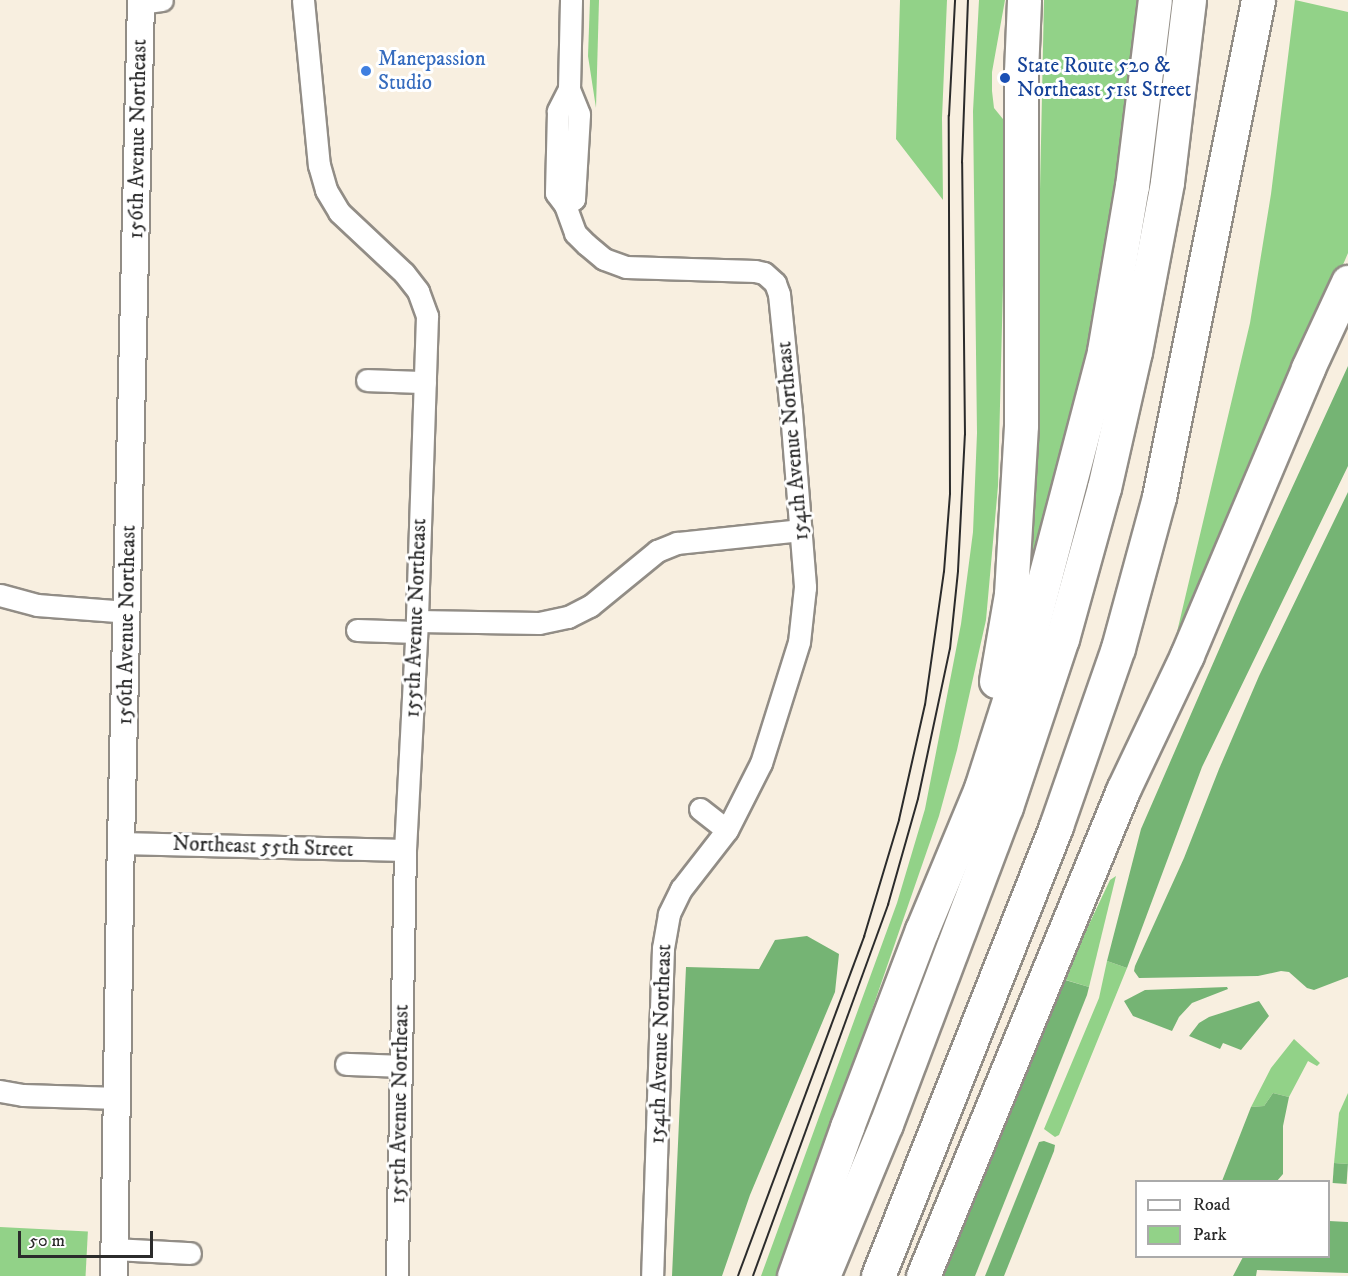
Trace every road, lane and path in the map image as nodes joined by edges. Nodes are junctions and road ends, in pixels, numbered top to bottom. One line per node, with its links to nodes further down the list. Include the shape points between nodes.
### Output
1 (303, 0): 12 (street, 155th Avenue Northeast, via 319,165 326,190 339,212 418,291 427,316)
2 (571, 0): 13 (street, 154th Avenue Northeast, via 569,89 579,114 574,199 566,206 575,233 604,259 626,267 755,271 775,283 783,329)
3 (1024, 0): 22 (highway, via 1021,425 1011,594 991,701)
4 (1155, 0): 22 (highway, via 1132,186 1104,351 1023,656 981,788)
5 (1189, 0): 33 (highway, via 1167,182 1135,352 1104,488 1062,639 1006,807 886,1124)
6 (1239, 0): 9 (highway)
7 (1258, 0): 9 (highway)
8 (148, 1): 15 (street, 156th Avenue Northeast)
9 (1210, 234): 34 (highway, via 1160,497 1118,648 1056,826)
10 (1348, 282): 35 (highway, via 1123,790)
11 (367, 380): 12 (street)
12 (425, 382): 16 (street, 155th Avenue Northeast)
13 (800, 530): 16 (street, via 677,543 657,551 590,606 568,617 538,623); 19 (street, 154th Avenue Northeast, via 805,587 799,642 761,763)
14 (0, 595): 15 (street, via 37,605)
15 (127, 612): 20 (street, 156th Avenue Northeast)
16 (417, 627): 17 (street); 21 (street, 155th Avenue Northeast)
17 (357, 630)
18 (700, 809): 19 (street)
19 (727, 830): 31 (street, 154th Avenue Northeast, via 681,889 669,914 663,948)
20 (121, 843): 21 (street, Northeast 55th Street); 26 (street, 156th Avenue Northeast)
21 (405, 850): 24 (street, 155th Avenue Northeast)
22 (922, 930): 32 (highway)
23 (346, 1064): 24 (street)
24 (400, 1066): 30 (street, 155th Avenue Northeast)
25 (0, 1091): 26 (street)
26 (118, 1098): 27 (street, 156th Avenue Northeast)
27 (115, 1249): 28 (street); 29 (street, 156th Avenue Northeast)
28 (190, 1252)
29 (114, 1276)
30 (397, 1276)
31 (652, 1276)
32 (794, 1276)
33 (823, 1276)
34 (878, 1276)
35 (923, 1276)

